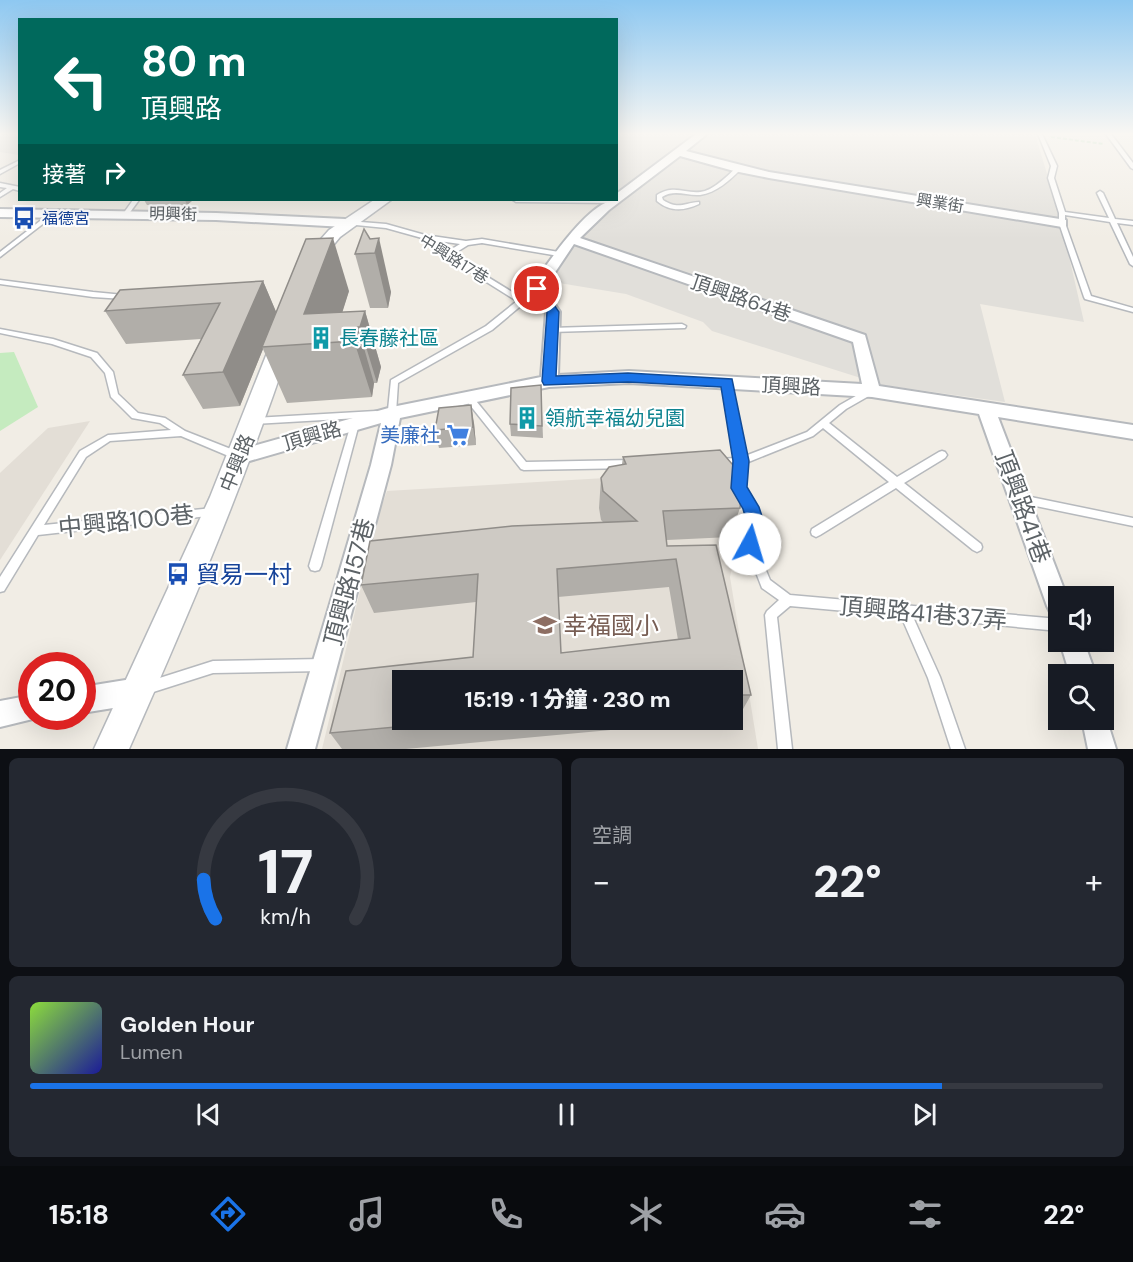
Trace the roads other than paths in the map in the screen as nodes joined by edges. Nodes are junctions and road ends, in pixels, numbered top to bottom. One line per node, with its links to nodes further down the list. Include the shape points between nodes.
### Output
1 (657, 169): 8 (street)
2 (738, 169): 12 (lane, via 708,192 673,190 659,196 660,201 674,208); 16 (street, 興業街)
3 (1053, 169): 16 (lane, via 1051,178)
4 (0, 185): 5 (lane)
5 (16, 188): 7 (lane)
6 (1100, 193): 17 (lane)
7 (0, 195)
8 (618, 199)
9 (135, 201): 15 (lane)
10 (382, 201): 18 (street)
11 (616, 201): 21 (street)
12 (697, 203)
13 (0, 213): 14 (street, 明興街)
14 (59, 214): 15 (street, 明興街); 24 (lane, via 42,222)
15 (126, 214): 18 (street, 明興街)
16 (1062, 218): 17 (lane); 32 (lane, via 1088,297)
17 (1111, 219): 19 (lane); 26 (lane)
18 (345, 223): 20 (lane, 中興路17巷, via 386,226); 27 (street, via 323,244)
19 (1133, 223)
20 (424, 237): 22 (lane); 25 (lane, 中興路17巷)
21 (571, 239): 23 (street); 39 (street, 頂興路64巷, via 860,339)
22 (466, 243): 23 (lane, via 482,241); 25 (lane)
23 (559, 254): 29 (street)
24 (0, 255)
25 (447, 255): 31 (lane, 中興路17巷)
26 (1133, 264)
27 (301, 281)
28 (0, 282): 30 (lane)
29 (537, 289): 31 (lane); 35 (street, via 553,312)
30 (132, 298)
31 (522, 302): 42 (lane, via 489,328 394,382)
32 (1133, 310)
33 (287, 323): 43 (street, 中興路)
34 (682, 326): 35 (lane)
35 (551, 330): 37 (street)
36 (0, 331): 47 (lane, via 94,355 109,372 114,395 135,416 162,420)
37 (549, 381): 38 (street, 頂興路, via 628,377); 40 (street, 頂興路)
38 (727, 383): 39 (street, 頂興路); 50 (lane)
39 (872, 391): 41 (street, 頂興路); 44 (lane)
40 (469, 398): 42 (street, 頂興路); 52 (lane, via 524,466)
41 (986, 409): 46 (street, 頂興路); 54 (street, 頂興路41巷)
42 (392, 413): 43 (lane); 45 (street, 頂興路); 66 (street, 頂興路157巷)
43 (254, 422): 49 (street, 中興路)
44 (823, 423): 50 (lane, via 810,434); 53 (lane)
45 (356, 424): 49 (street, 頂興路); 60 (lane)
46 (1133, 432)
47 (182, 433): 49 (lane); 57 (lane, via 108,438 83,454)
48 (942, 455): 53 (lane)
49 (239, 457): 55 (street, 中興路)
50 (741, 461): 51 (lane); 63 (lane, via 739,488 751,507 756,526 750,544 766,584)
51 (707, 462)
52 (638, 464)
53 (897, 483): 58 (lane); 59 (lane)
54 (1021, 499): 56 (lane); 62 (street, 頂興路41巷)
55 (217, 511): 57 (lane, 中興路100巷); 67 (street, 中興路)
56 (1133, 522)
57 (34, 531): 61 (lane)
58 (816, 532)
59 (977, 547)
60 (315, 566)
61 (0, 586)
62 (1052, 586)
63 (788, 600): 64 (lane, 頂興路41巷37弄); 74 (lane, via 771,615)
64 (905, 612): 65 (lane, 頂興路41巷37弄); 75 (lane, via 934,677)
65 (1048, 624)
66 (326, 665): 67 (lane, via 213,667); 72 (street, 頂興路157巷)
67 (138, 691): 68 (street); 73 (street, 中興路)
68 (96, 698)
69 (18, 711): 70 (street)
70 (0, 714)
71 (1097, 730): 76 (street)
72 (301, 748)
73 (111, 749)
74 (785, 749)
75 (958, 749)
76 (1102, 749)

